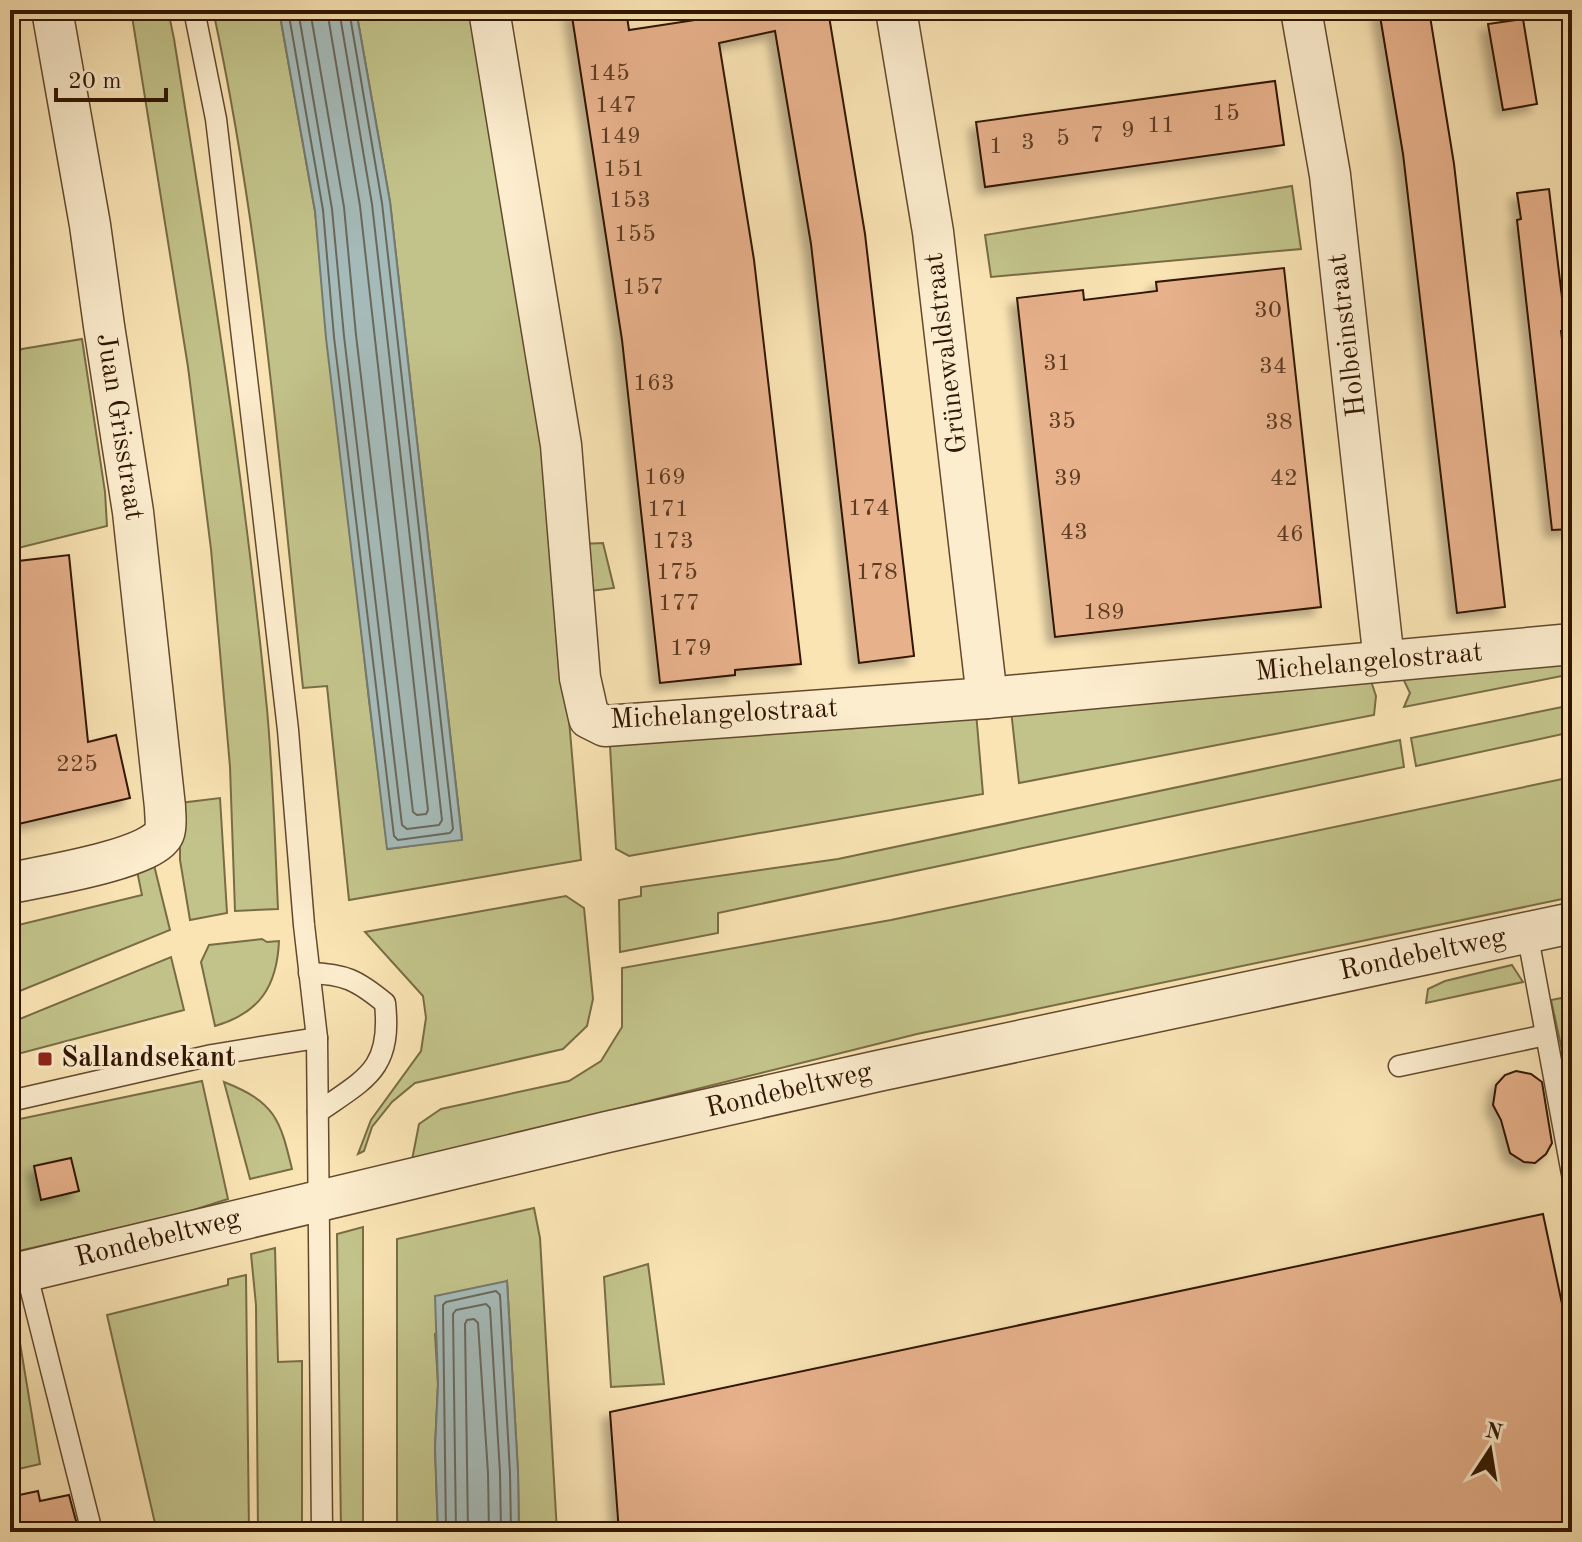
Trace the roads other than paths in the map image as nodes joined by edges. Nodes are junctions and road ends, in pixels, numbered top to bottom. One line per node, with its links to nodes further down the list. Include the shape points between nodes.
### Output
1 (52, 10): 9 (street, Juan Grisstraat, via 133,512 165,832 155,844 127,858)
2 (194, 10): 12 (lane, via 216,119 288,730)
3 (489, 10): 8 (street, Michelangelostraat, via 561,445 580,678 589,718 605,726)
4 (896, 10): 8 (street, Grünewaldstraat, via 933,232)
5 (1301, 10): 7 (street, Holbeinstraat, via 1330,175)
6 (1572, 644): 7 (street, Michelangelostraat)
7 (1384, 661): 8 (street, Michelangelostraat)
8 (987, 698)
9 (10, 883)
10 (1572, 923): 11 (street, Rondebeltweg)
11 (1527, 932): 13 (lane); 19 (street, Rondebeltweg, via 878,1071)
12 (309, 973): 14 (lane); 17 (lane, via 339,974 363,984 385,1003 388,1033 382,1056 364,1080)
13 (1546, 1035): 15 (lane); 18 (lane)
14 (317, 1038): 16 (lane, via 212,1055); 17 (lane)
15 (1399, 1066)
16 (10, 1101)
17 (318, 1112): 19 (lane)
18 (1572, 1174)
19 (317, 1201): 20 (street, Rondebeltweg); 22 (lane)
20 (18, 1273): 21 (lane)
21 (92, 1532)
22 (322, 1532)

